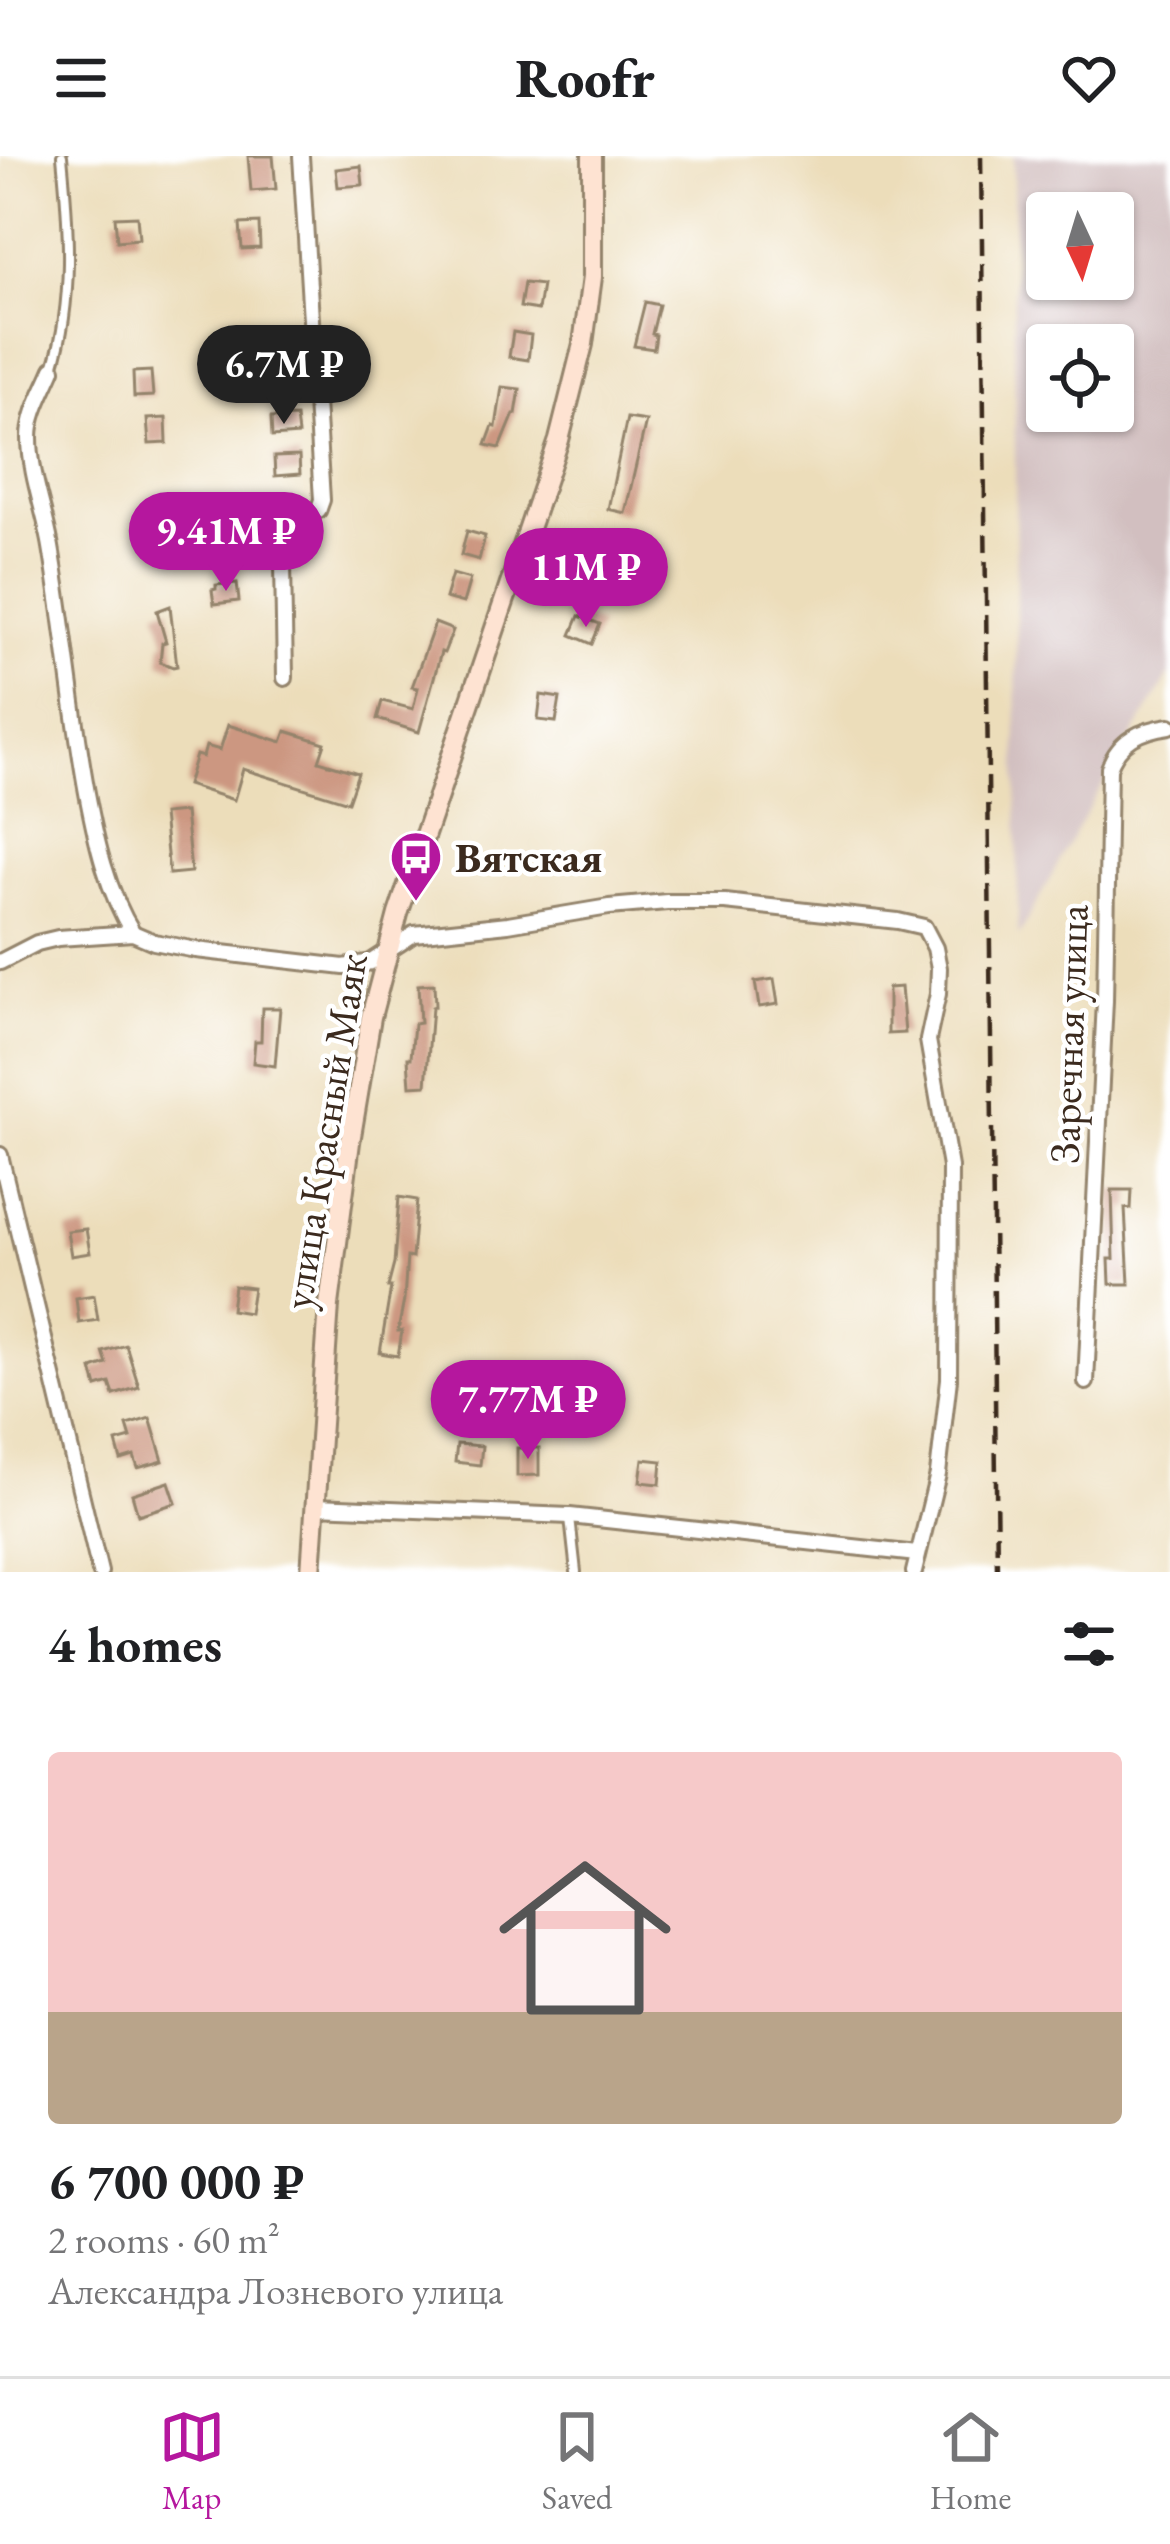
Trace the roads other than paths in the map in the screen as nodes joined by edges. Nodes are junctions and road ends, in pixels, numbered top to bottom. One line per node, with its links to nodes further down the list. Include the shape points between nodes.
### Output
1 (62, 156): 4 (lane, via 67,300)
2 (301, 156): 5 (street, via 322,500 283,564)
3 (592, 156): 8 (street, улица Красный Маяк, via 592,277 559,440)
4 (53, 369): 7 (street, via 32,417 31,450 95,832)
5 (286, 677)
6 (1170, 726): 11 (street, Заречная улица, via 1129,739 1109,768)
7 (133, 932): 8 (street, via 196,950 344,968); 9 (street, via 58,938)
8 (388, 953): 12 (street, улица Красный Маяк, via 350,1142); 14 (street, via 414,934 667,902 924,927 939,968 928,1040 950,1167 949,1379 938,1474)
9 (0, 962)
10 (0, 1155): 15 (street)
11 (1086, 1382)
12 (316, 1506): 13 (street); 16 (street, улица Красный Маяк)
13 (570, 1516): 14 (street); 17 (lane)
14 (917, 1553): 18 (street)
15 (100, 1572)
16 (311, 1572)
17 (576, 1572)
18 (914, 1572)

